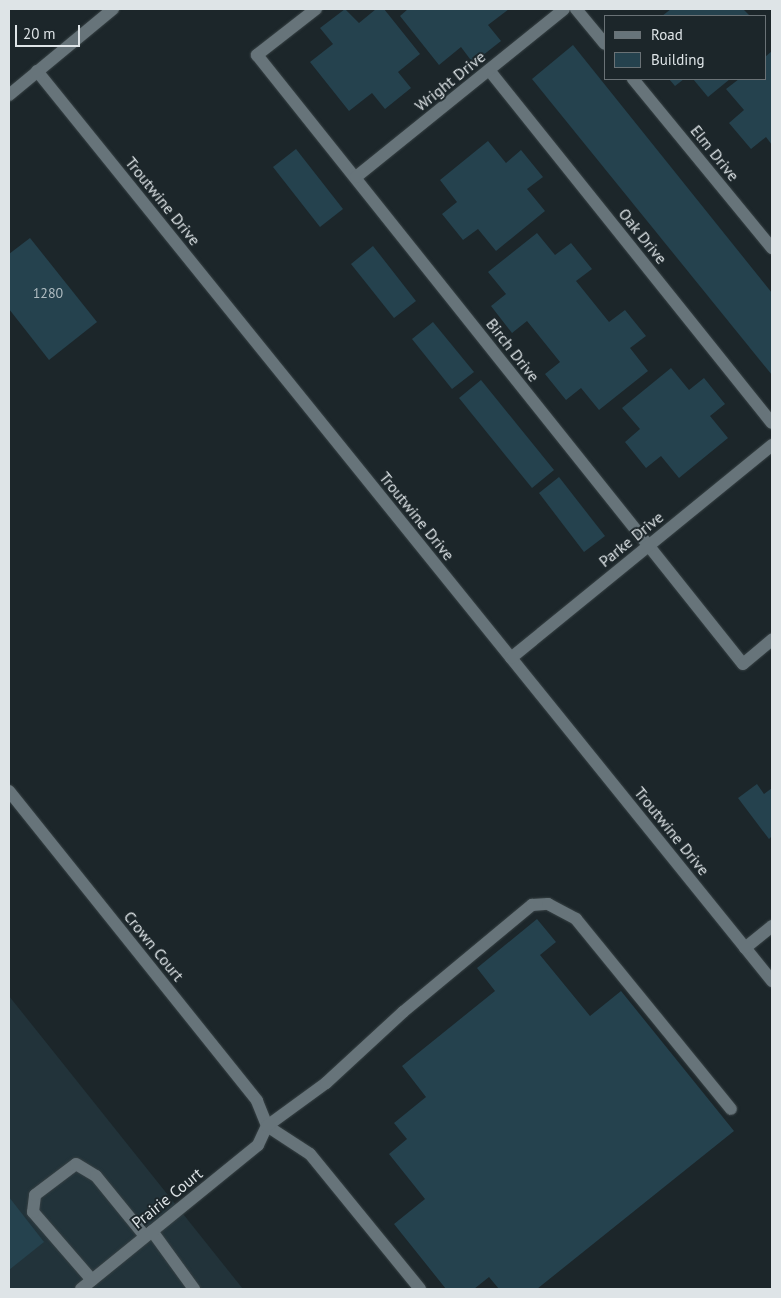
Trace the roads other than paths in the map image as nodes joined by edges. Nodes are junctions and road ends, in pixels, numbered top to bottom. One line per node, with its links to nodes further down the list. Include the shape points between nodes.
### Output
1 (113, 9): 7 (street)
2 (316, 9): 10 (street, Birch Drive, via 257,55)
3 (564, 9): 6 (street, Wright Drive)
4 (576, 9): 5 (street)
5 (604, 43)
6 (489, 70): 10 (street, Wright Drive); 12 (street, Oak Drive)
7 (37, 71): 9 (street); 16 (street, Troutwine Drive)
8 (634, 80): 11 (street, Elm Drive)
9 (9, 95)
10 (356, 177): 14 (street, Birch Drive)
11 (772, 248)
12 (772, 423)
13 (772, 445): 14 (street, Parke Drive)
14 (648, 547): 15 (street, Birch Drive, via 743,664); 16 (street, Parke Drive)
15 (772, 640)
16 (511, 658): 19 (street, Troutwine Drive)
17 (9, 790): 22 (street, Crown Court, via 257,1101)
18 (772, 926): 19 (street)
19 (745, 948): 20 (street, Troutwine Drive)
20 (772, 981)
21 (731, 1109): 22 (street, via 576,919 548,904 532,905 508,922 326,1083)
22 (267, 1126): 23 (street, Prairie Court, via 258,1145); 27 (street, via 310,1154)
23 (149, 1234): 24 (street, Prairie Court); 24 (street, via 96,1176 76,1164 35,1195 33,1212); 26 (street)
24 (92, 1280): 25 (street, Prairie Court)
25 (81, 1289)
26 (194, 1289)
27 (420, 1289)

